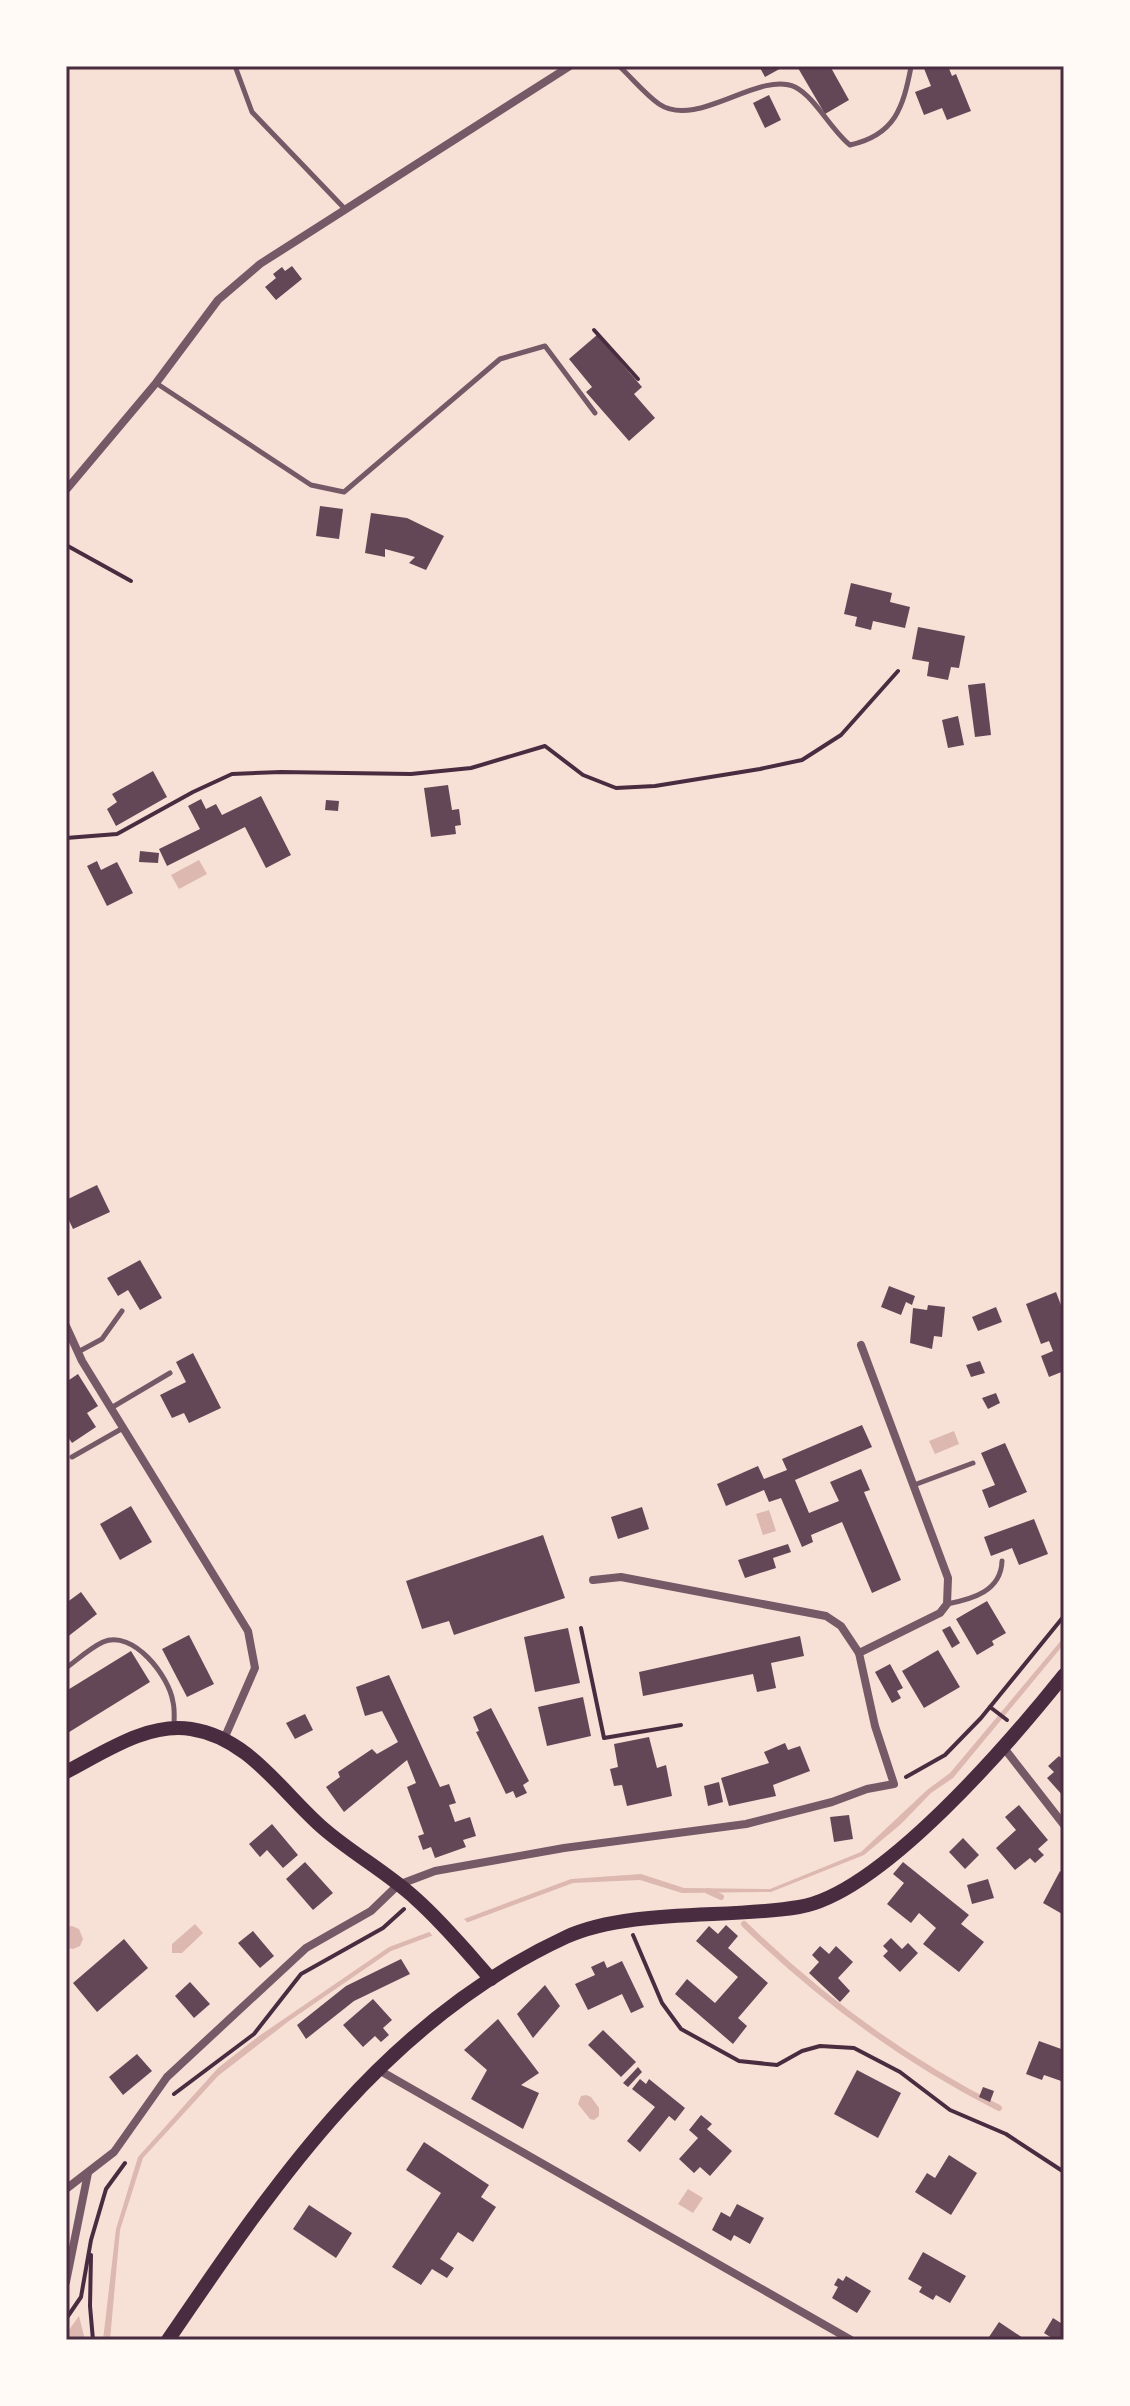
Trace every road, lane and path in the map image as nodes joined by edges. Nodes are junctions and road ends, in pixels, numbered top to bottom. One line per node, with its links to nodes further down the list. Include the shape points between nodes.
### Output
1 (235, 66): 5 (lane, via 252,112)
2 (570, 66): 5 (street)
3 (619, 66): 4 (lane, via 661,105 680,111 753,90 784,84 798,88 850,145 885,132 905,95)
4 (911, 67)
5 (345, 210): 8 (street, via 260,264 218,300)
6 (594, 330): 7 (path)
7 (638, 379)
8 (156, 383): 9 (lane, via 311,485 344,492 500,359 545,346); 10 (street)
9 (595, 413)
10 (66, 490)
11 (66, 545): 12 (path)
12 (131, 581)
13 (898, 671): 14 (path, via 841,735 802,760 760,769 616,788 583,775 545,746 471,768 411,774 232,774 117,834)
14 (66, 838)
15 (122, 1311): 18 (lane, via 102,1339)
16 (67, 1329): 18 (street)
17 (861, 1345): 24 (street)
18 (78, 1352): 20 (street)
19 (170, 1373): 20 (lane)
20 (111, 1408): 21 (street)
21 (123, 1428): 22 (lane); 37 (street, via 248,1631 255,1668)
22 (72, 1457)
23 (973, 1463): 24 (lane)
24 (912, 1486): 27 (street, via 948,1578)
25 (1002, 1561): 27 (lane, via 1002,1573 989,1590)
26 (593, 1580): 30 (street, via 621,1577 826,1616 841,1626)
27 (947, 1604): 30 (street, via 940,1613)
28 (1064, 1616): 33 (path)
29 (581, 1628): 35 (path, via 604,1738)
30 (859, 1653): 40 (street)
31 (66, 1668): 36 (lane, via 104,1641 136,1646 155,1665 173,1699)
32 (1064, 1675): 38 (main road)
33 (992, 1709): 34 (path); 40 (path, via 945,1755)
34 (1010, 1722)
35 (681, 1725)
36 (174, 1729): 37 (main road); 39 (main road, via 150,1732)
37 (224, 1739): 42 (main road, via 247,1753 349,1851)
38 (1004, 1748): 41 (street); 44 (main road, via 899,1850 830,1896 802,1907)
39 (66, 1772)
40 (894, 1784): 42 (street, via 746,1824 564,1848 435,1871)
41 (1064, 1825)
42 (398, 1885): 43 (main road); 49 (street, via 371,1911 306,1948 167,2077 114,2152)
43 (416, 1898): 45 (main road); 47 (path, via 383,1928 301,1974 254,2034 175,2093)
44 (627, 1921): 45 (main road, via 569,1936); 50 (path, via 662,2003 681,2029 739,2061 758,2065 777,2065 820,2046 854,2048 900,2072 950,2110 1006,2134)
45 (491, 1979): 46 (main road)
46 (376, 2069): 56 (main road, via 328,2121 238,2238); 57 (street)
47 (167, 2105)
48 (132, 2153): 52 (path, via 106,2189)
49 (88, 2172): 51 (street); 53 (street)
50 (1064, 2172)
51 (66, 2189)
52 (91, 2240): 54 (path, via 81,2297); 55 (path)
53 (66, 2282)
54 (66, 2319)
55 (93, 2340)
56 (168, 2340)
57 (851, 2340)

